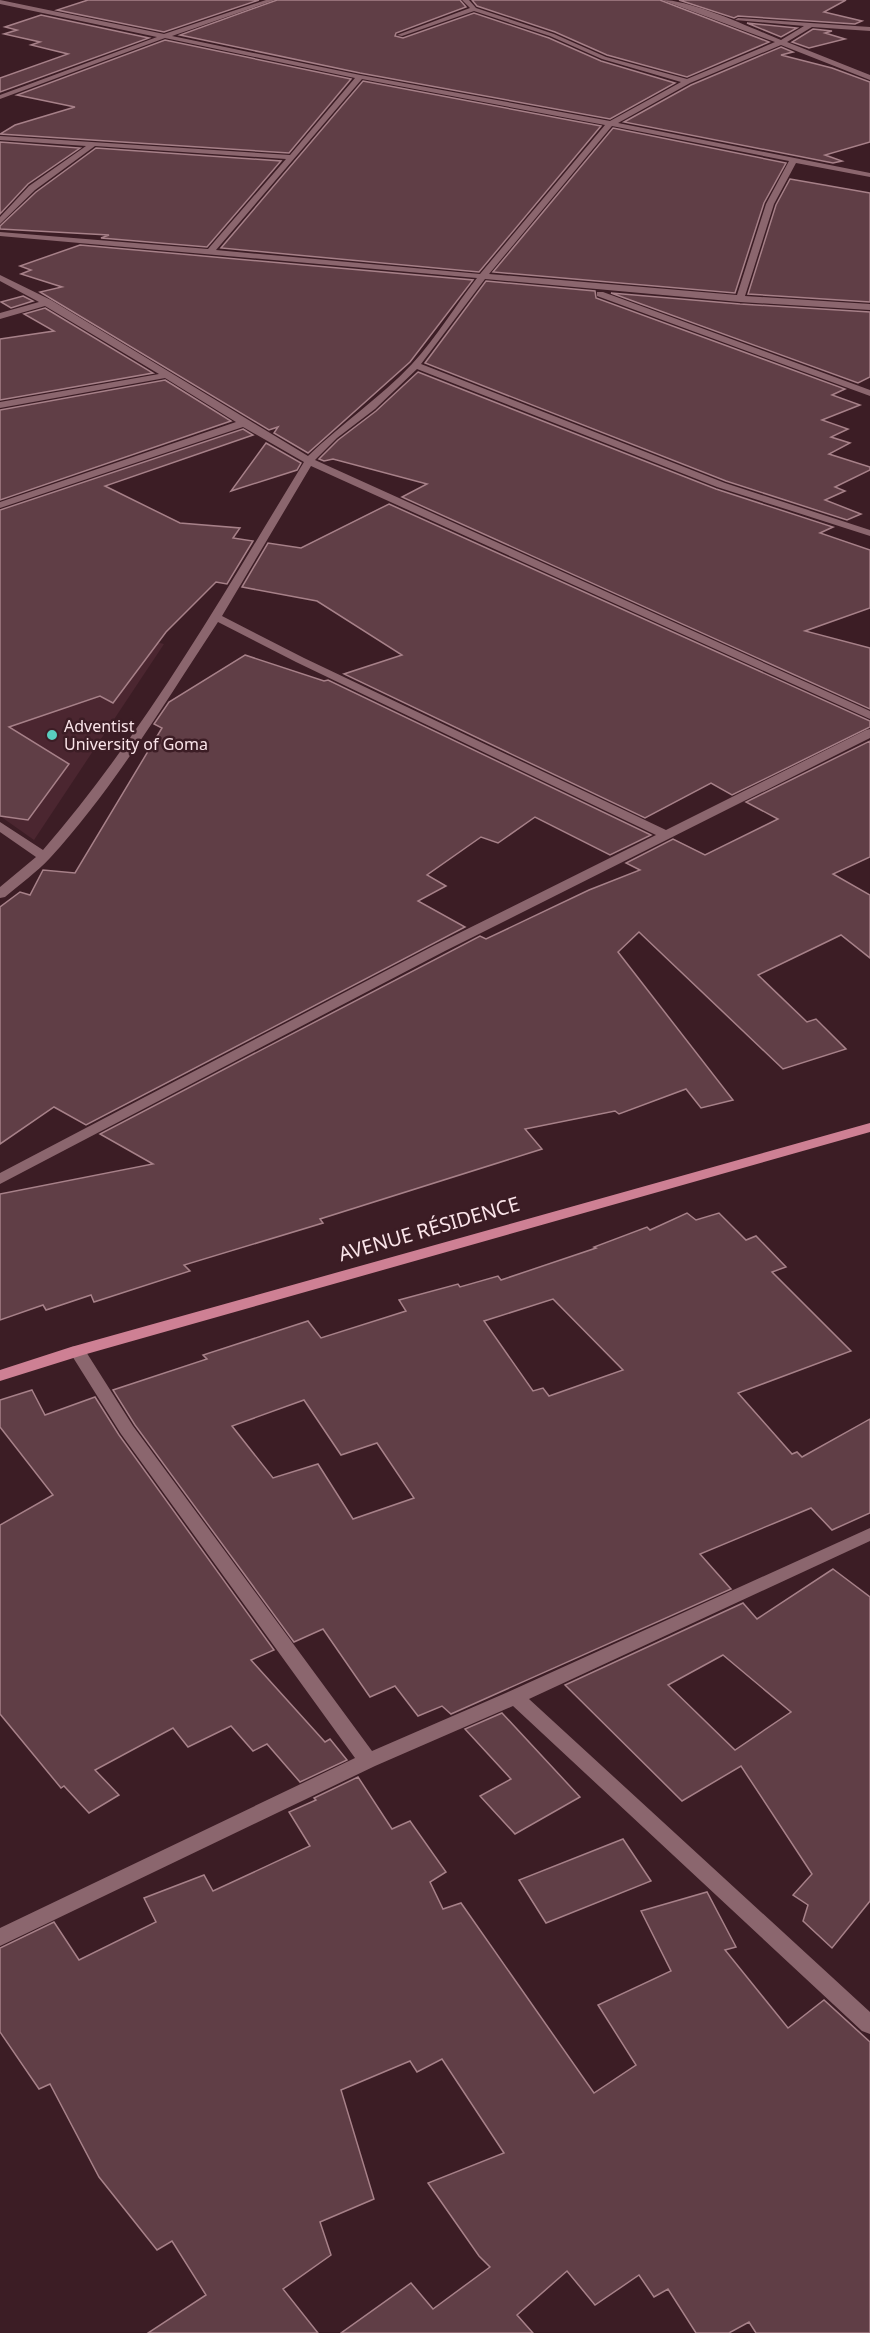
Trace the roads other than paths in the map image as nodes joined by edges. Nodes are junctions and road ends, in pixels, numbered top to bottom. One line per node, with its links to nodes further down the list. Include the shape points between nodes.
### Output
1 (272, 0): 10 (street)
2 (465, 0): 5 (street)
3 (665, 0): 6 (street)
4 (0, 2): 10 (street)
5 (474, 9): 9 (street); 14 (street, via 552,35 604,58)
6 (723, 19): 7 (street); 11 (street)
7 (812, 26): 8 (street); 11 (street)
8 (870, 29)
9 (400, 35)
10 (165, 36): 12 (street); 15 (street)
11 (782, 42): 13 (street); 14 (street)
12 (360, 77): 16 (street); 19 (street)
13 (870, 78)
14 (687, 81): 16 (street)
15 (0, 97)
16 (610, 124): 20 (street); 25 (street)
17 (0, 138): 18 (street)
18 (94, 144): 19 (street); 22 (street, via 33,188)
19 (292, 157): 24 (street)
20 (794, 160): 21 (street); 28 (street, via 770,204)
21 (870, 176)
22 (0, 222)
23 (0, 234): 24 (street)
24 (211, 250): 25 (street)
25 (482, 277): 27 (street); 32 (street)
26 (0, 278): 29 (street)
27 (581, 287): 28 (street); 34 (street)
28 (740, 299): 30 (street)
29 (48, 302): 31 (street); 33 (street)
30 (870, 307)
31 (0, 316)
32 (416, 365): 37 (street); 39 (street, via 721,485)
33 (169, 375): 35 (street); 36 (street)
34 (870, 393)
35 (0, 405)
36 (241, 424): 37 (street); 38 (street)
37 (309, 461): 40 (street); 41 (street)
38 (0, 506)
39 (870, 533)
40 (216, 617): 44 (street); 45 (street, via 128,752)
41 (870, 715)
42 (870, 733): 44 (street)
43 (0, 826): 45 (street)
44 (664, 834): 48 (street)
45 (44, 857): 46 (street)
46 (0, 894)
47 (870, 1127): 49 (main road, AVENUE RÉSIDENCE)
48 (0, 1179)
49 (77, 1351): 50 (main road, AVENUE RÉSIDENCE); 53 (street, via 127,1430)
50 (0, 1376)
51 (870, 1534): 52 (street)
52 (515, 1697): 53 (street); 55 (street)
53 (368, 1761): 54 (street)
54 (0, 1937)
55 (870, 2025)

